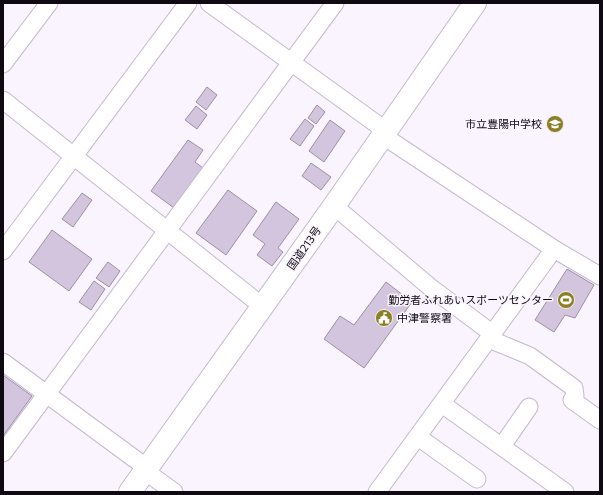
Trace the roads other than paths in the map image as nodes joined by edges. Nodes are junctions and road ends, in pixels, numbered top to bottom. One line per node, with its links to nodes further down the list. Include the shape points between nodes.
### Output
1 (49, 3): 7 (street)
2 (188, 3): 10 (street)
3 (209, 3): 6 (street)
4 (335, 3): 6 (street)
5 (475, 3): 9 (highway, 国道213号)
6 (291, 62): 9 (street); 12 (street)
7 (3, 64)
8 (3, 100): 10 (street)
9 (384, 133): 11 (highway, 国道213号); 14 (street)
10 (75, 157): 12 (street); 13 (street)
11 (334, 206): 16 (highway, 国道213号); 17 (street)
12 (167, 230): 16 (street); 19 (street)
13 (5, 245)
14 (554, 249): 15 (street); 17 (street)
15 (600, 276)
16 (262, 306): 26 (highway, 国道213号)
17 (491, 336): 20 (street); 22 (street, via 530,356 574,388 575,396 572,400)
18 (3, 362): 19 (street)
19 (47, 394): 25 (street); 26 (street)
20 (442, 404): 23 (street); 24 (street)
21 (529, 407): 24 (street)
22 (600, 420)
23 (418, 437): 27 (street); 30 (street)
24 (502, 446): 31 (street)
25 (3, 453)
26 (146, 469): 28 (highway, 国道213号); 29 (street)
27 (477, 479)
28 (130, 492)
29 (174, 492)
30 (377, 492)
31 (564, 492)

